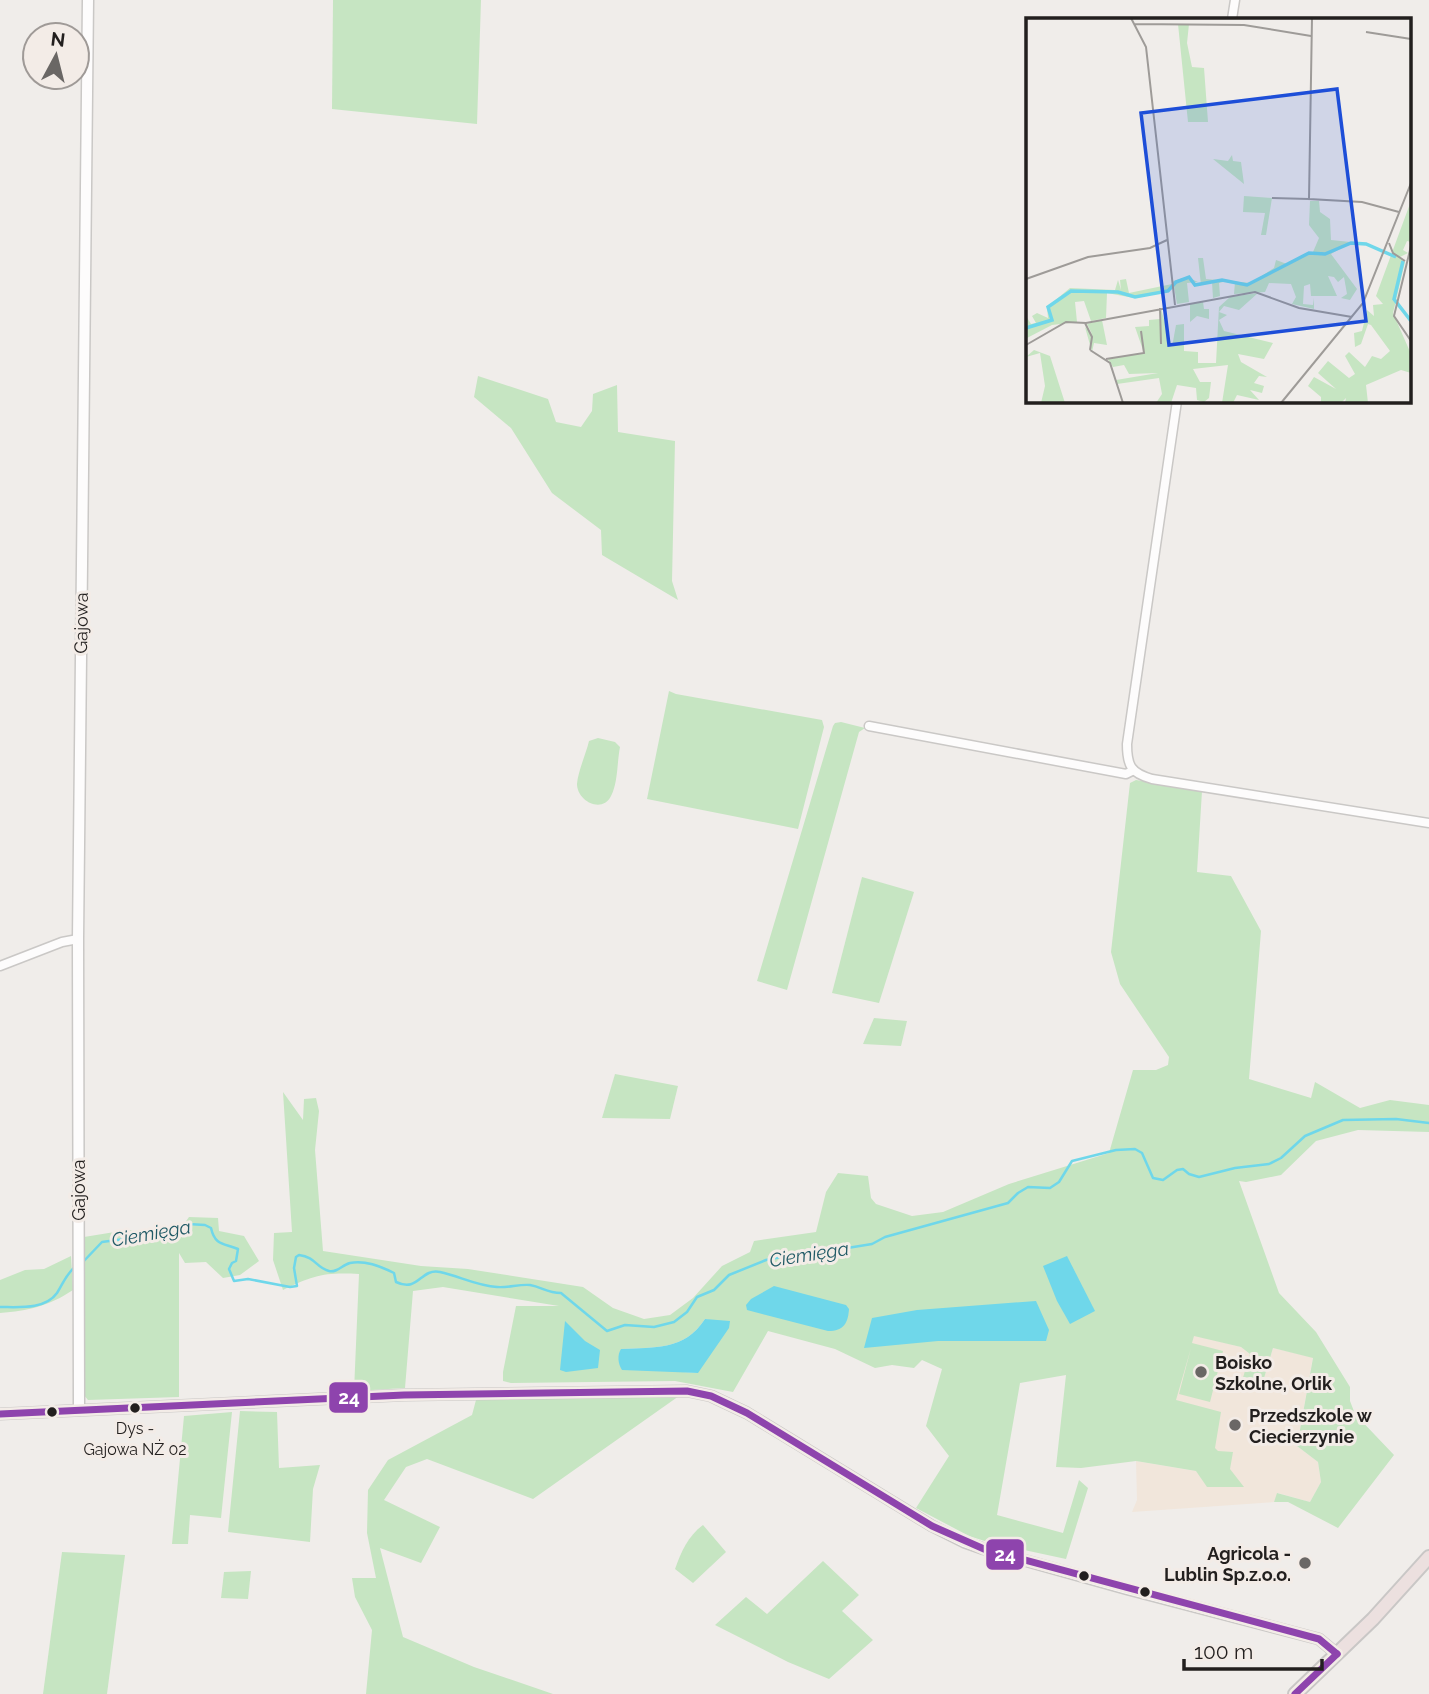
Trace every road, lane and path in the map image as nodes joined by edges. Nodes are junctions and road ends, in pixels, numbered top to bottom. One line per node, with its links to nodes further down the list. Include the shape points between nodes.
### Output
1 (88, 0): 8 (street, Gajowa)
2 (1235, 0): 3 (street)
3 (1232, 18)
4 (1177, 402): 6 (street, via 1127,744)
5 (869, 726): 6 (street, via 1126,774)
6 (1132, 771): 7 (street, via 1152,779)
7 (1429, 823)
8 (78, 939): 9 (street); 10 (street, Gajowa)
9 (0, 966)
10 (79, 1410): 11 (street); 13 (street, via 499,1392 695,1392 747,1413 964,1542 1319,1639)
11 (0, 1414)
12 (1429, 1557): 13 (highway)
13 (1337, 1654): 14 (highway)
14 (1295, 1694)

